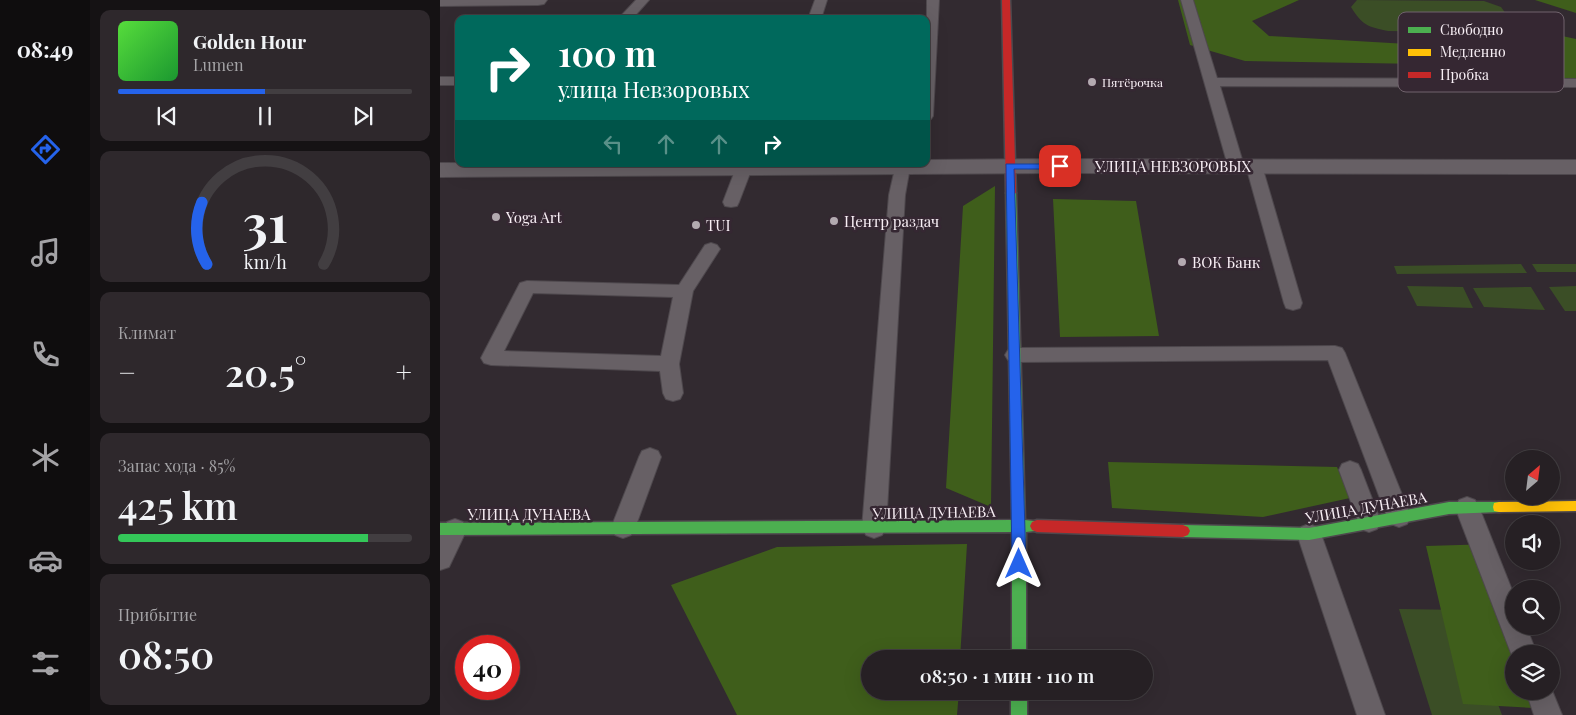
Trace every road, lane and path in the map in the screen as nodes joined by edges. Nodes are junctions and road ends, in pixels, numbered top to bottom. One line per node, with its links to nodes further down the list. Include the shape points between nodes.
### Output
1 (538, 0): 7 (street)
2 (643, 0): 8 (lane)
3 (821, 0): 9 (lane)
4 (933, 0): 10 (lane)
5 (1006, 0): 16 (street)
6 (1188, 0): 13 (lane)
7 (440, 1)
8 (628, 15)
9 (815, 15)
10 (930, 50)
11 (440, 81): 12 (lane)
12 (455, 81)
13 (1211, 82): 14 (lane); 17 (lane)
14 (1398, 83)
15 (930, 166): 16 (street, УЛИЦА НЕВЗОРОВЫХ)
16 (1010, 166): 17 (street, УЛИЦА НЕВЗОРОВЫХ); 29 (street)
17 (1245, 166): 22 (street, УЛИЦА НЕВЗОРОВЫХ); 28 (lane)
18 (478, 167): 24 (street, УЛИЦА НЕВЗОРОВЫХ)
19 (617, 167): 23 (street, УЛИЦА НЕВЗОРОВЫХ)
20 (830, 167): 23 (street, УЛИЦА НЕВЗОРОВЫХ)
21 (914, 167): 40 (lane, via 897,195)
22 (1576, 167)
23 (744, 168): 25 (lane)
24 (440, 170)
25 (731, 202)
26 (711, 249): 27 (lane)
27 (684, 291): 30 (lane); 30 (lane, via 527,287 491,358)
28 (1293, 303)
29 (1015, 355): 36 (lane, via 1335,353); 38 (street)
30 (669, 364): 31 (lane)
31 (673, 393)
32 (650, 457): 39 (lane)
33 (1350, 470): 37 (lane)
34 (1467, 506): 35 (street, УЛИЦА ДУНАЕВА); 36 (street, УЛИЦА ДУНАЕВА); 44 (lane)
35 (1576, 506)
36 (1399, 517): 37 (street, УЛИЦА ДУНАЕВА)
37 (1369, 522): 42 (street, УЛИЦА ДУНАЕВА)
38 (1019, 526): 40 (street, УЛИЦА ДУНАЕВА); 42 (street, УЛИЦА ДУНАЕВА); 45 (street)
39 (623, 528): 40 (street, УЛИЦА ДУНАЕВА); 41 (street, УЛИЦА ДУНАЕВА)
40 (874, 528)
41 (447, 529): 43 (lane)
42 (1309, 534): 49 (lane)
43 (440, 560)
44 (1521, 645)
45 (1019, 650)
46 (1019, 700): 48 (street)
47 (1542, 700): 50 (lane)
48 (1019, 715)
49 (1371, 715)
50 (1548, 715)

